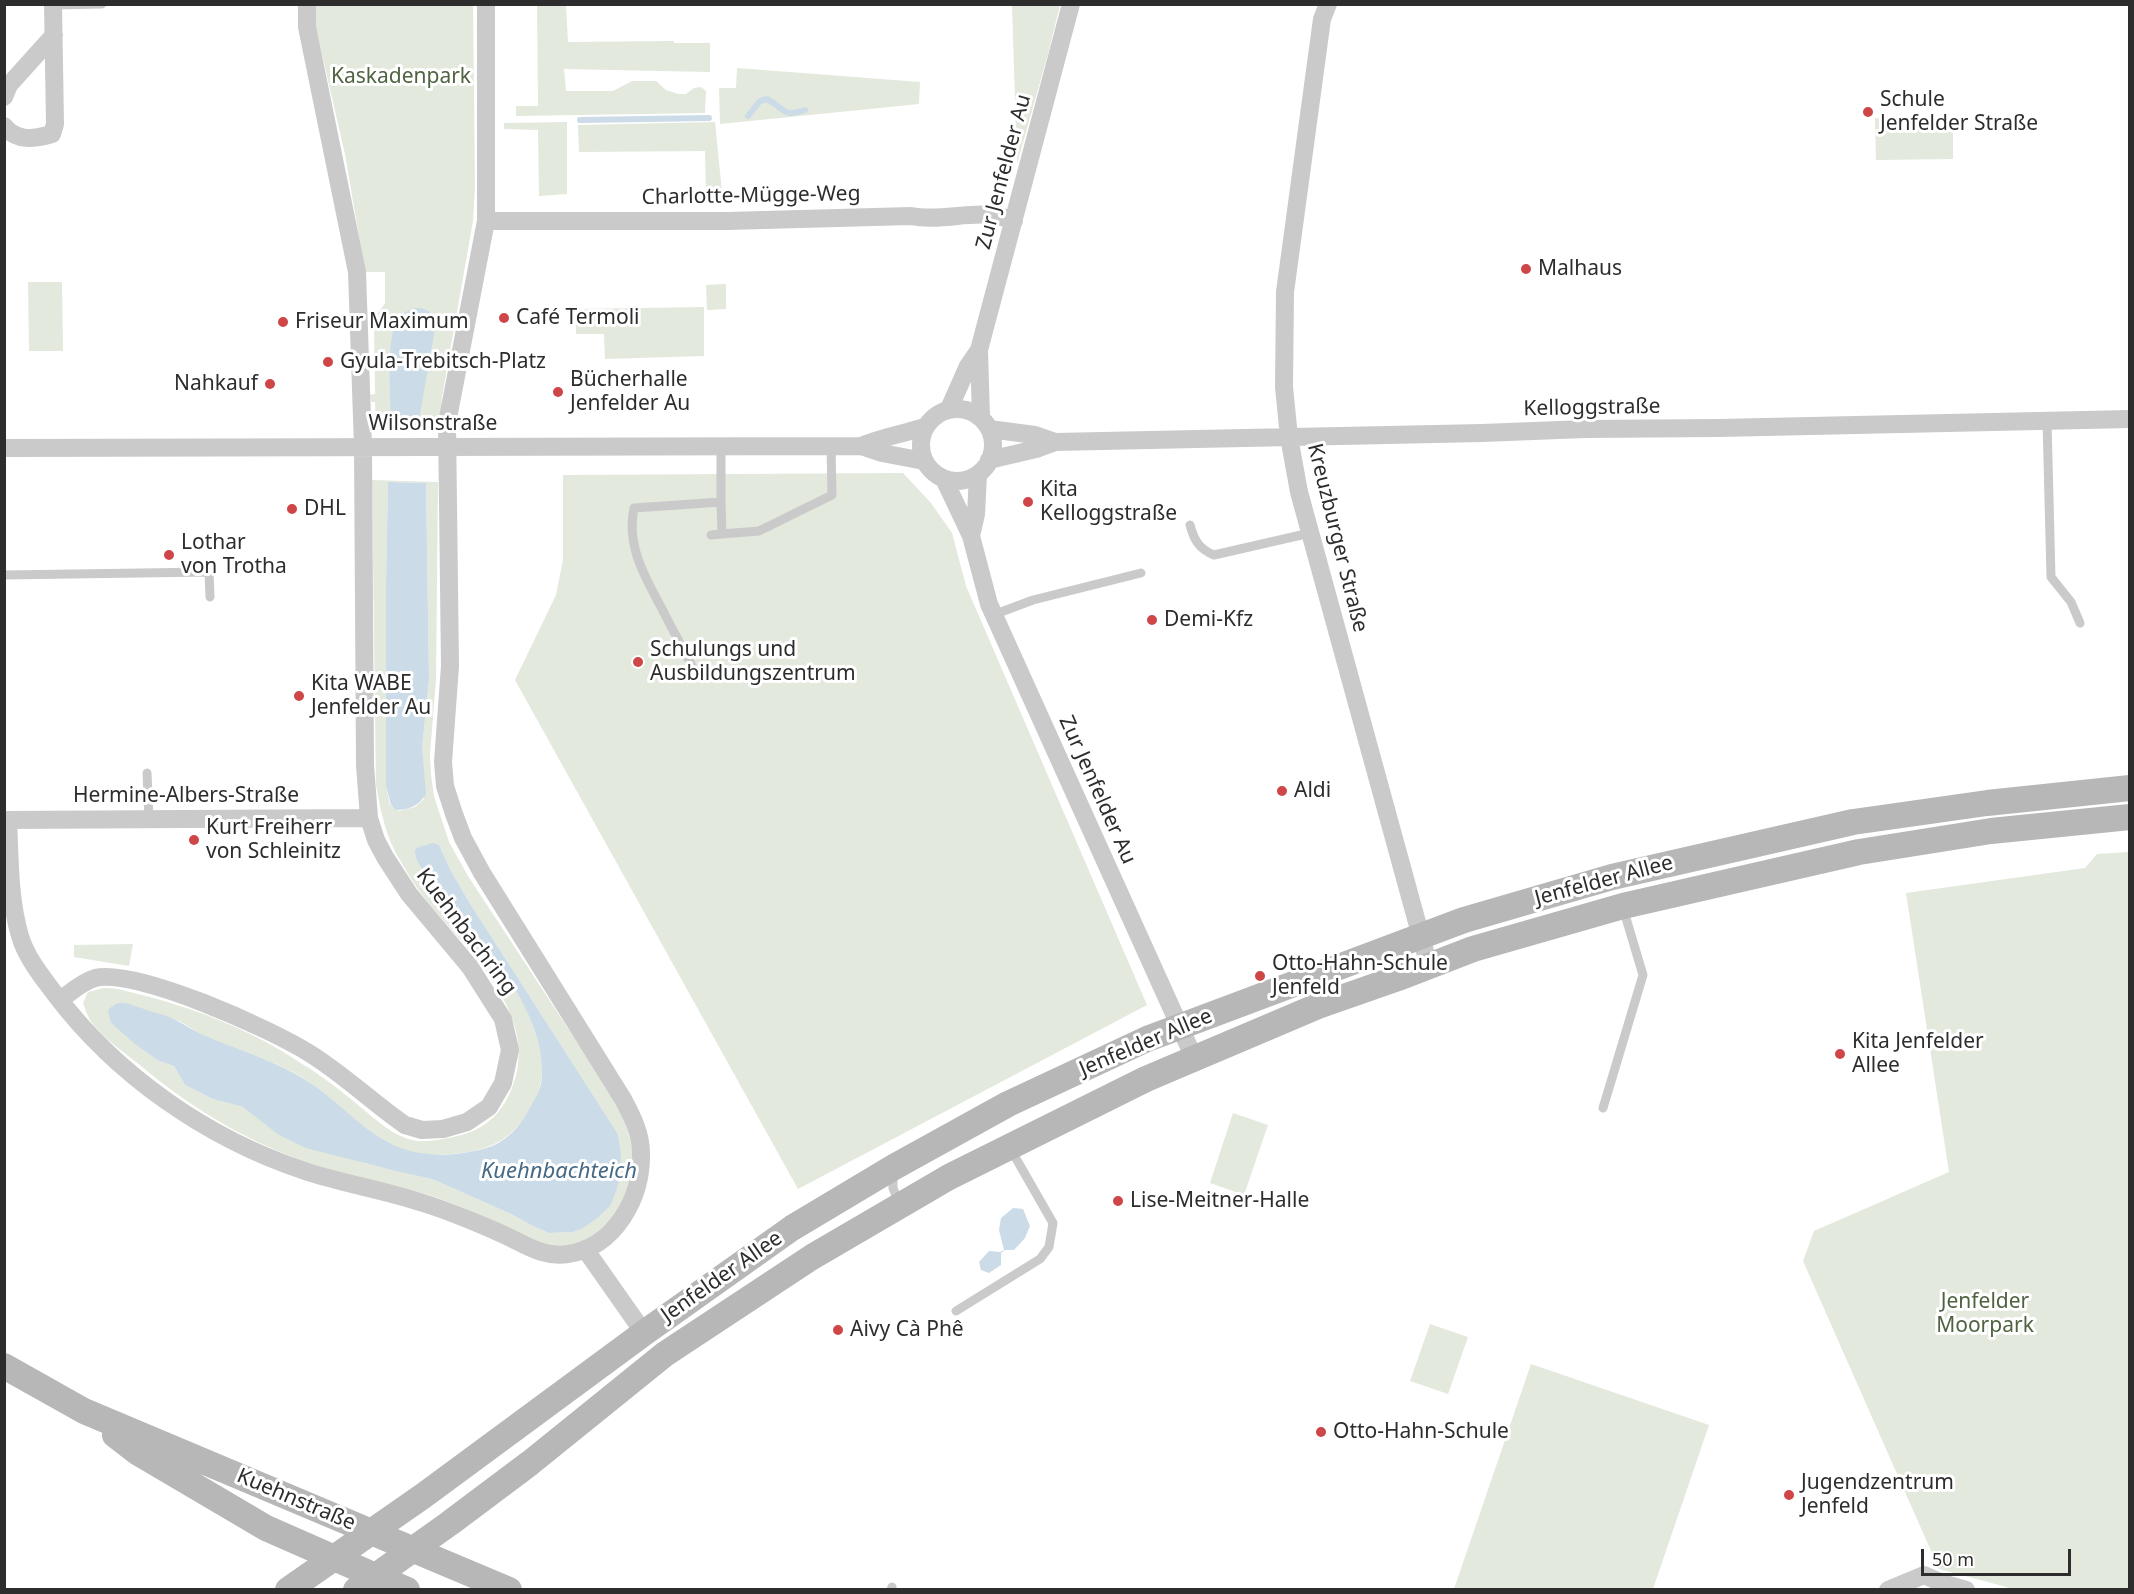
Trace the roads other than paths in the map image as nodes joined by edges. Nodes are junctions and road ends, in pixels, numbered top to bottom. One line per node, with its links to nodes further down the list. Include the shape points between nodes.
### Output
1 (102, 4): 6 (lane)
2 (307, 4): 23 (street, via 307,27 357,273)
3 (486, 4): 11 (street)
4 (1071, 4): 10 (street, Zur Jenfelder Au)
5 (1328, 4): 18 (street, Kreuzburger Straße, via 1322,18 1285,292 1284,387)
6 (53, 5): 7 (street)
7 (54, 35): 8 (street, via 9,85); 9 (street, via 52,134 37,139)
8 (4, 97)
9 (7, 132)
10 (1014, 220): 11 (street, Charlotte-Mügge-Weg, via 972,215 927,219 911,216); 12 (street, Zur Jenfelder Au)
11 (486, 221): 24 (street, via 447,423)
12 (979, 350): 13 (street, Zur Jenfelder Au); 16 (street, Zur Jenfelder Au)
13 (949, 409): 16 (street, via 966,409); 17 (street)
14 (2130, 419): 15 (street, Kelloggstraße)
15 (2047, 421): 18 (street, Kelloggstraße); 40 (lane, via 2051,577 2071,602)
16 (985, 423): 19 (street, Kelloggstraße); 26 (street, via 993,445)
17 (924, 427): 22 (street, Wilsonstraße); 27 (street, via 920,448)
18 (1289, 437): 19 (street, Kelloggstraße); 32 (street, Kreuzburger Straße)
19 (1055, 442): 26 (street, Kelloggstraße)
20 (721, 446): 21 (street, Wilsonstraße); 24 (street, Wilsonstraße); 30 (lane)
21 (831, 446): 22 (street, Wilsonstraße); 33 (lane, via 832,495 759,531)
22 (861, 446): 27 (street, Wilsonstraße)
23 (363, 447): 24 (street, Wilsonstraße); 25 (street, Wilsonstraße); 45 (street, Kuehnbachring, via 365,775)
24 (448, 447): 59 (street, Kuehnbachring, via 450,666 445,786 463,838 482,873 637,1125 642,1153 631,1205 606,1238)
25 (4, 448)
26 (989, 460): 28 (street)
27 (924, 461): 29 (street)
28 (978, 475): 29 (street, via 958,481); 35 (street, Zur Jenfelder Au)
29 (944, 479): 35 (street, Zur Jenfelder Au)
30 (721, 502): 33 (lane); 41 (lane, via 634,508 632,535 639,567)
31 (1190, 525): 32 (lane, via 1194,541 1214,555)
32 (1310, 533): 49 (street, Kreuzburger Straße)
33 (722, 534): 34 (lane)
34 (711, 535)
35 (971, 536): 39 (street, Zur Jenfelder Au)
36 (1141, 573): 39 (lane, via 1033,600)
37 (4, 575): 38 (lane, via 209,572)
38 (210, 597)
39 (993, 615): 53 (street, Zur Jenfelder Au)
40 (2080, 623)
41 (693, 668)
42 (147, 773): 46 (lane)
43 (2130, 788): 49 (main road, Jenfelder Allee, via 1853,822 1612,877 1481,914)
44 (2130, 817): 48 (main road, Jenfelder Allee, via 1991,831 1859,852)
45 (369, 818): 46 (street, Hermine-Albers-Straße); 52 (street, Kuehnbachring, via 394,873 470,967 503,1019 510,1050 503,1083 489,1107 467,1122 443,1129 422,1130 405,1125 310,1054 273,1033 188,996 120,977 96,978)
46 (149, 819): 47 (street, Hermine-Albers-Straße)
47 (6, 820): 52 (street, Kuehnbachring, via 21,939)
48 (1623, 906): 50 (main road, Jenfelder Allee, via 1473,949); 55 (lane, via 1643,975)
49 (1421, 936): 50 (street, Kreuzburger Straße); 51 (main road, Jenfelder Allee)
50 (1430, 966): 51 (main road, Jenfelder Allee)
51 (1334, 984): 53 (main road, Jenfelder Allee); 54 (main road, Jenfelder Allee)
52 (60, 999): 59 (street, Kuehnbachring, via 100,1047 136,1077 197,1120 249,1149 306,1172 442,1209 535,1252 552,1255)
53 (1180, 1026): 54 (street, Zur Jenfelder Au); 57 (main road, Jenfelder Allee, via 1008,1104)
54 (1194, 1058): 56 (main road, Jenfelder Allee)
55 (1603, 1108)
56 (1009, 1146): 58 (main road, Jenfelder Allee); 60 (lane, via 1053,1223 1049,1247 1040,1259)
57 (894, 1167): 58 (lane, via 893,1188); 61 (main road, Jenfelder Allee, via 792,1227)
58 (900, 1206): 62 (main road, Jenfelder Allee, via 813,1257)
59 (585, 1250): 61 (street)
60 (956, 1311)
61 (644, 1333): 62 (main road); 65 (main road, Jenfelder Allee)
62 (650, 1364): 66 (main road, Jenfelder Allee, via 530,1463)
63 (4, 1366): 64 (main road, Kuehnstraße)
64 (84, 1411): 65 (main road, Kuehnstraße); 67 (main road, Kuehnstraße, via 137,1452 266,1528)
65 (370, 1532): 66 (main road, Kuehnstraße); 67 (main road, Jenfelder Allee)
66 (413, 1550): 68 (main road, Jenfelder Allee); 71 (main road, Kuehnstraße)
67 (333, 1558): 68 (main road, Kuehnstraße); 69 (main road, Jenfelder Allee)
68 (365, 1583): 70 (main road, Kuehnstraße)
69 (288, 1590)
70 (407, 1590)
71 (509, 1590)
72 (1888, 1590): 73 (street, via 1924,1575)
73 (1966, 1590)

